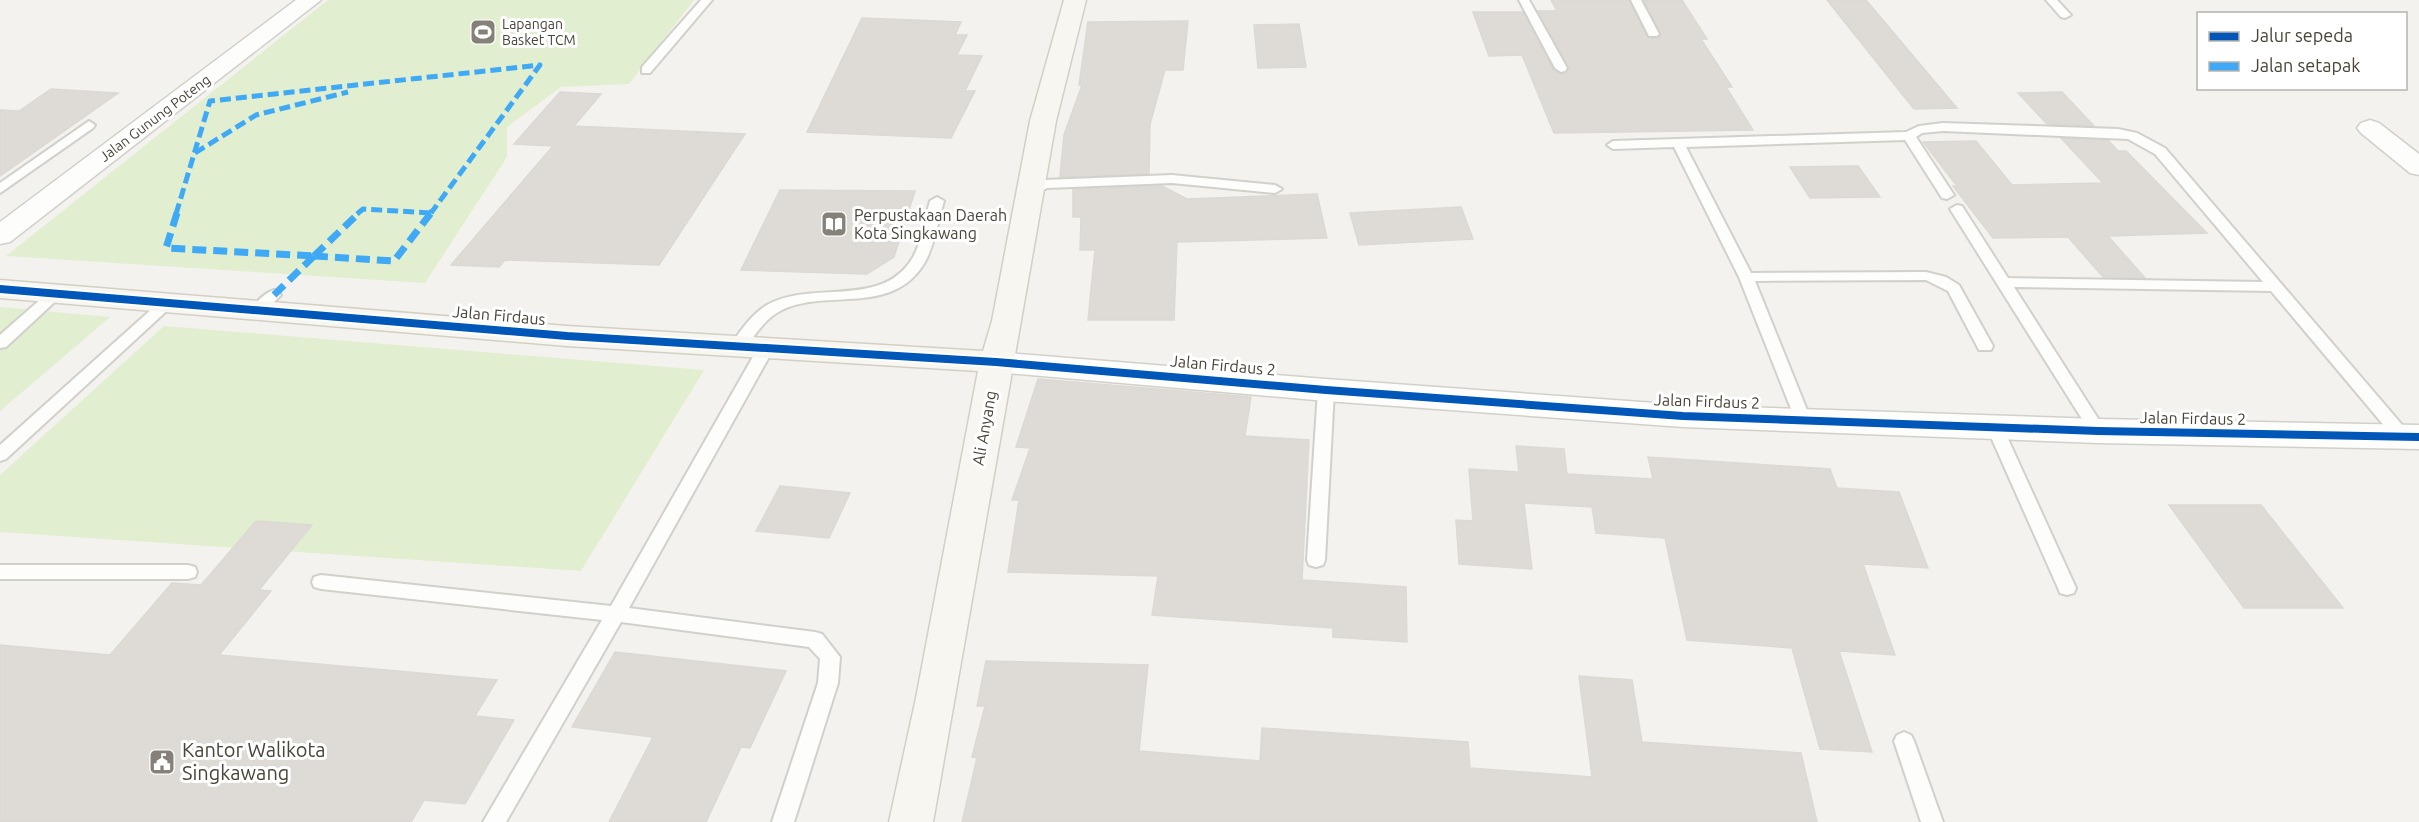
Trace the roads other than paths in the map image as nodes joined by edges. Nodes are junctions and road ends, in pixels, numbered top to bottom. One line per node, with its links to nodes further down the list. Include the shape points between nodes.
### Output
1 (310, 0): 23 (street, Jalan Gunung Poteng)
2 (708, 0): 10 (lane)
3 (1075, 0): 19 (street, Ali Anyang, via 1043,121)
4 (1524, 0): 9 (lane)
5 (1636, 0): 8 (lane)
6 (2051, 0): 7 (lane)
7 (2065, 15)
8 (1653, 34)
9 (1561, 68)
10 (646, 70)
11 (89, 125): 17 (lane)
12 (2370, 128): 16 (street)
13 (1909, 136): 14 (lane); 20 (lane); 26 (lane, via 1919,130 1943,127 2132,136 2160,152)
14 (1678, 143): 15 (lane); 24 (lane)
15 (1613, 145)
16 (2419, 167)
17 (0, 189)
18 (1275, 189): 19 (lane, via 1172,179 1044,184)
19 (1030, 193): 33 (street, Ali Anyang)
20 (1947, 195)
21 (938, 201): 32 (lane, via 917,262 903,279 870,294 815,296 780,305 763,314)
22 (1957, 209): 25 (lane)
23 (0, 236)
24 (1746, 277): 31 (lane, via 1926,276 1941,280 1954,288); 35 (lane)
25 (2004, 282): 26 (lane); 37 (lane)
26 (2277, 287): 38 (lane)
27 (0, 289): 28 (street, Jalan Firdaus)
28 (56, 294): 29 (street, Jalan Firdaus); 30 (lane)
29 (168, 302): 32 (street, Jalan Firdaus, via 267,302 567,336); 39 (lane)
30 (0, 343)
31 (1984, 346)
32 (752, 347): 33 (street, Jalan Firdaus); 45 (lane)
33 (996, 362): 34 (street, Jalan Firdaus 2); 49 (street, Ali Anyang)
34 (1326, 390): 35 (street, Jalan Firdaus 2, via 1683,416); 40 (lane)
35 (1803, 420): 36 (street, Jalan Firdaus 2)
36 (1995, 428): 37 (street, Jalan Firdaus 2); 44 (lane)
37 (2098, 431): 38 (street, Jalan Firdaus 2)
38 (2411, 437)
39 (0, 455)
40 (1316, 560)
41 (0, 572): 42 (lane)
42 (188, 572)
43 (321, 582): 45 (lane)
44 (2067, 588)
45 (616, 614): 47 (lane); 48 (lane, via 815,640 830,657 828,683)
46 (1904, 741): 50 (lane)
47 (494, 822)
48 (783, 822)
49 (910, 822)
50 (1932, 822)

